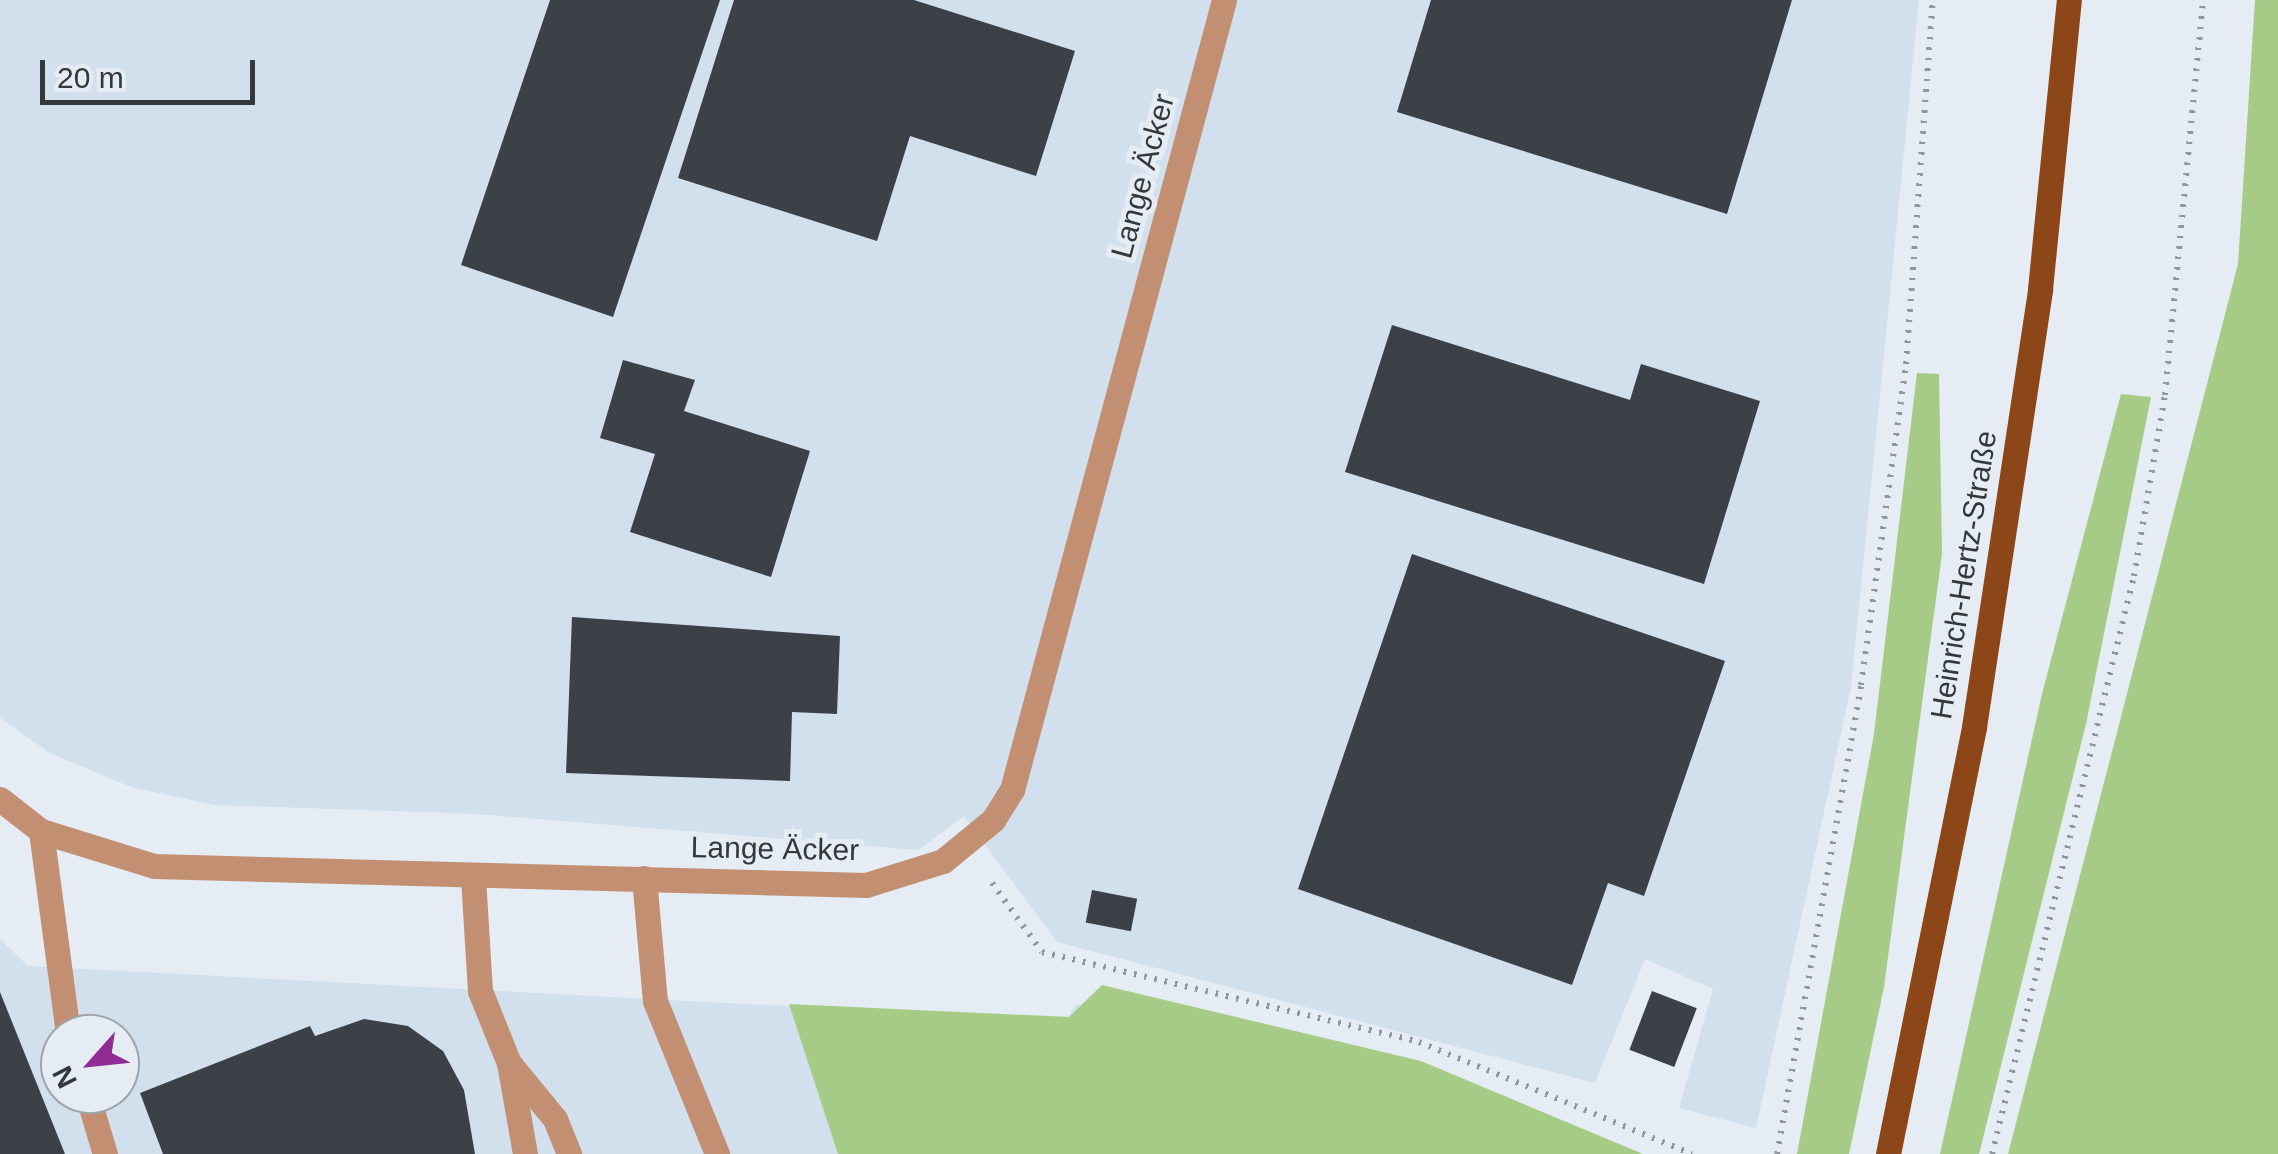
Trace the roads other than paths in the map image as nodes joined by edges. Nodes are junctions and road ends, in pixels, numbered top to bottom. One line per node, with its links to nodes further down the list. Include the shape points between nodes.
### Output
1 (1224, 0): 6 (street, Lange Äcker, via 1012,790 964,846 920,873 866,885)
2 (2069, 0): 14 (main road, Heinrich-Hertz-Straße, via 2040,289 1974,727)
3 (0, 799): 4 (street, Lange Äcker)
4 (41, 830): 5 (street, Lange Äcker, via 154,866); 7 (street)
5 (473, 877): 6 (street, Lange Äcker); 8 (street, via 480,991)
6 (644, 878): 13 (street, via 655,1001)
7 (65, 1014)
8 (509, 1063): 11 (street); 12 (street, via 555,1119)
9 (93, 1114): 10 (street)
10 (106, 1154)
11 (524, 1154)
12 (569, 1154)
13 (717, 1154)
14 (1888, 1154)

